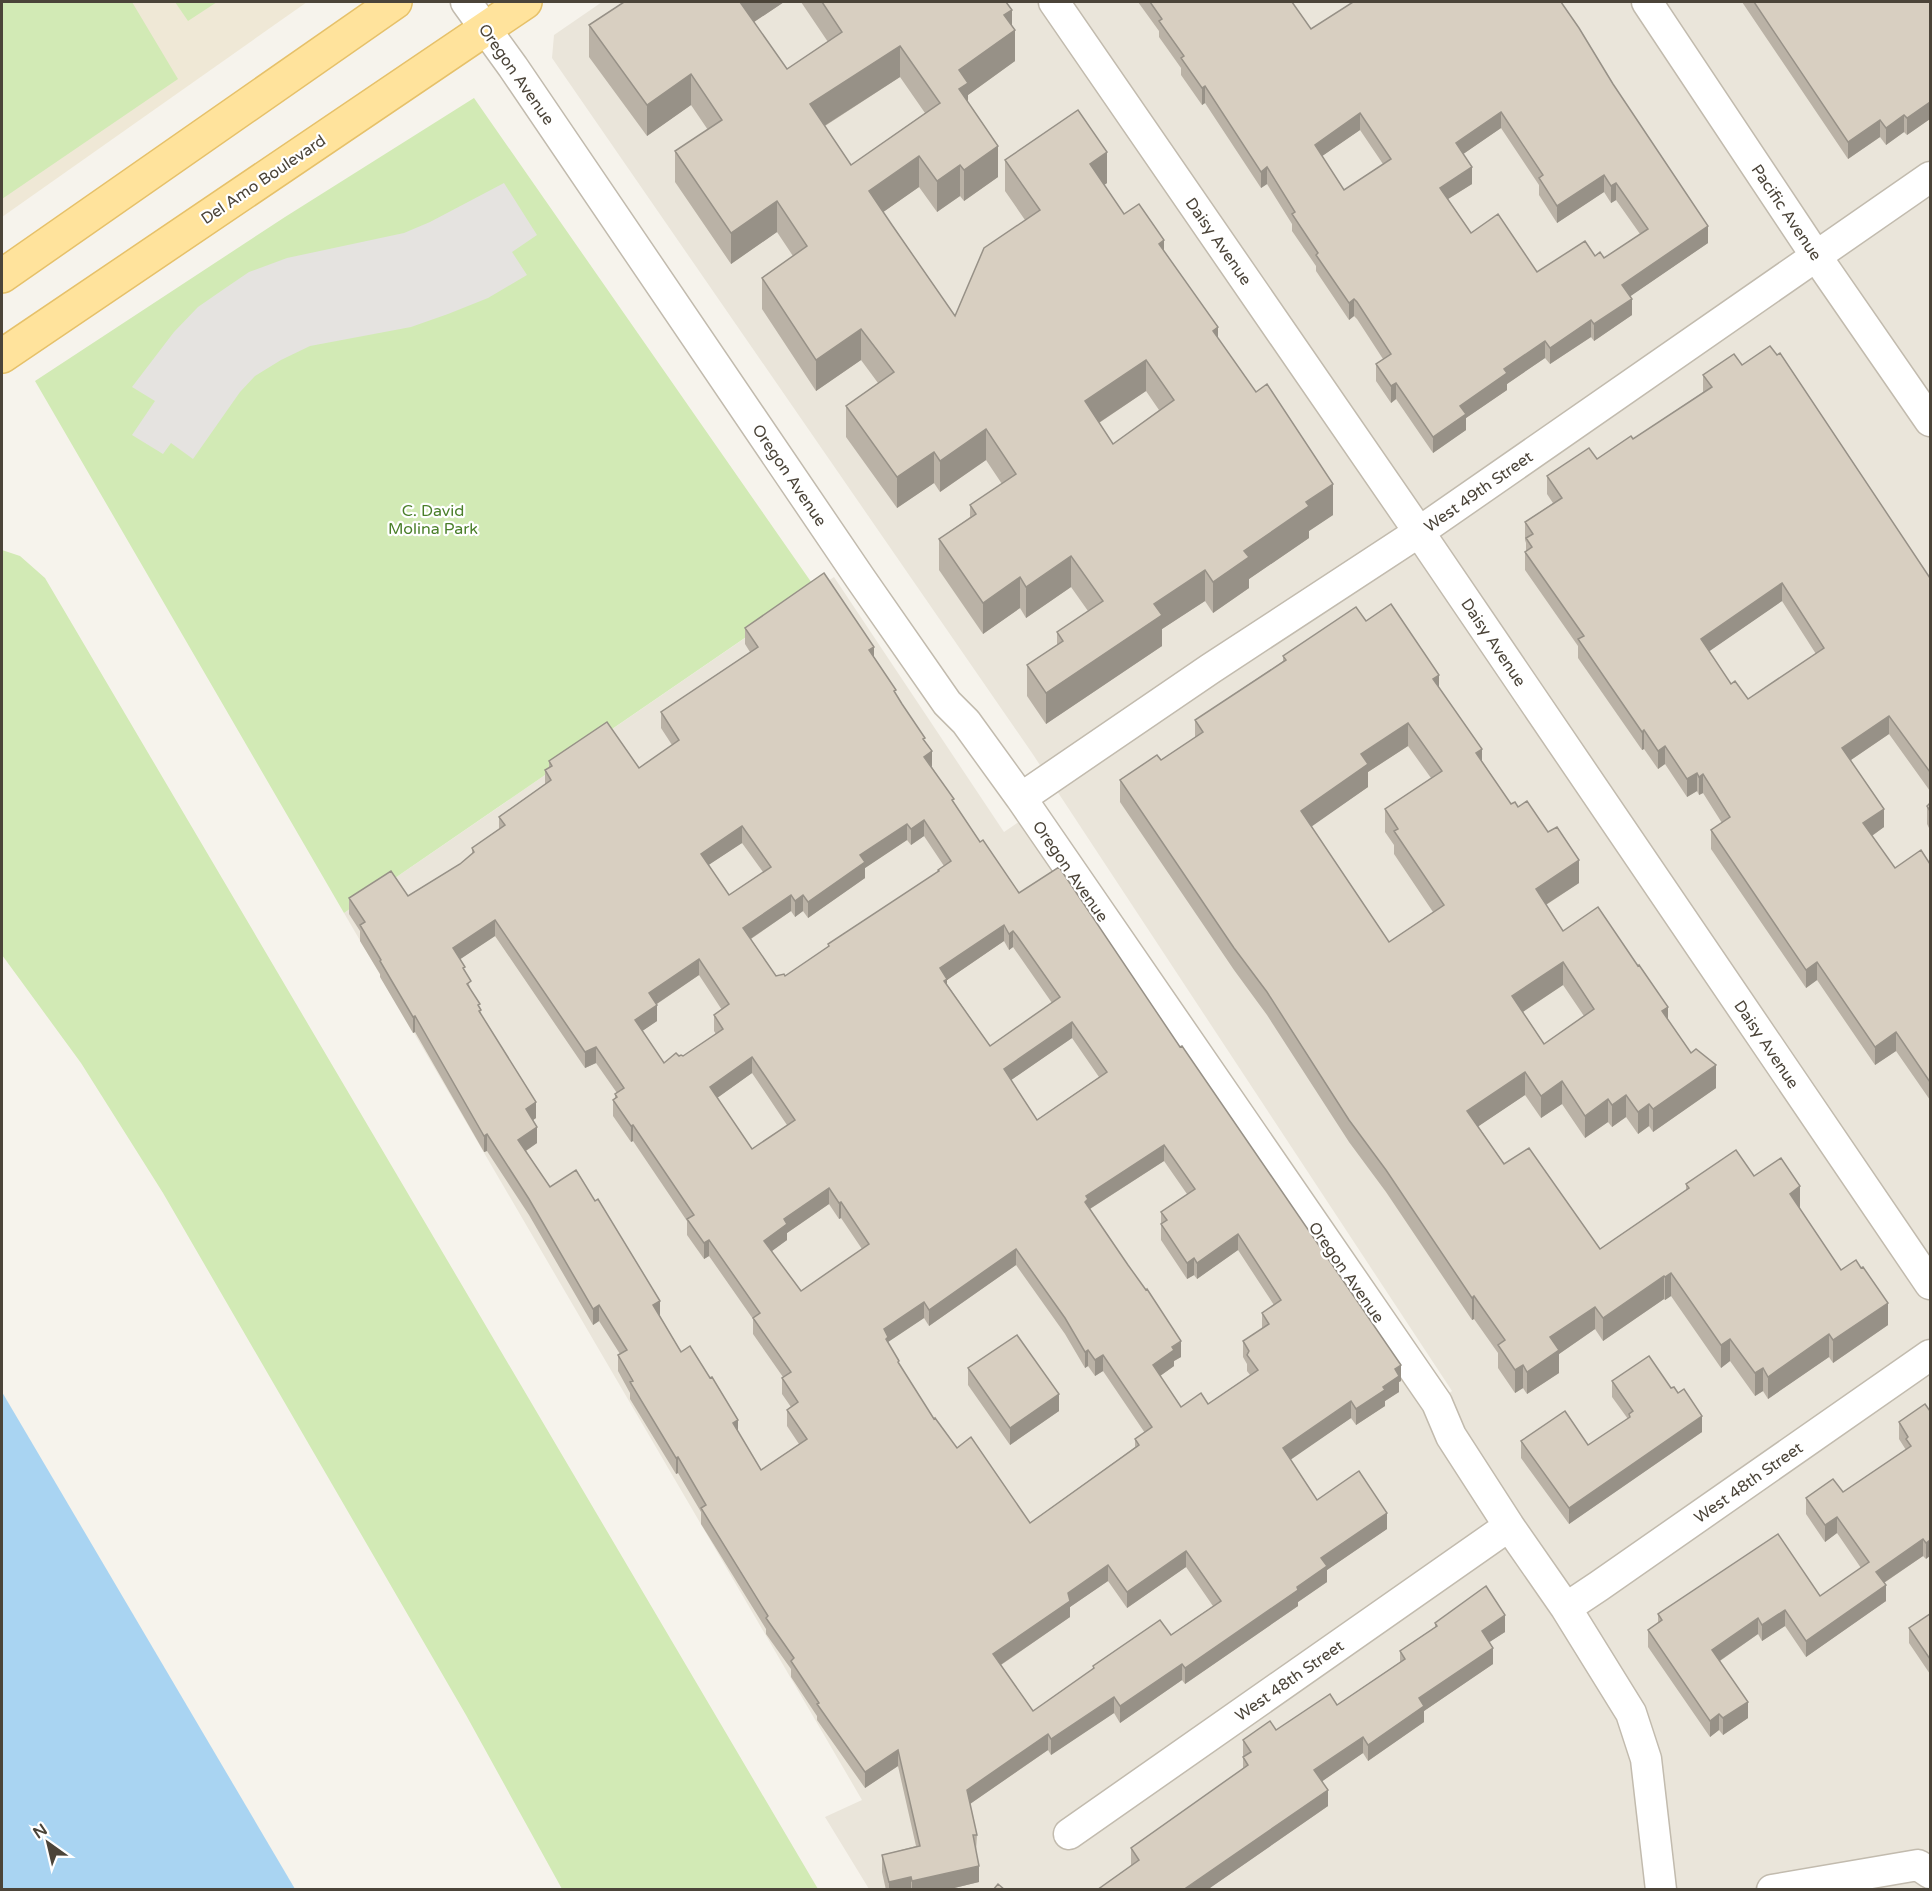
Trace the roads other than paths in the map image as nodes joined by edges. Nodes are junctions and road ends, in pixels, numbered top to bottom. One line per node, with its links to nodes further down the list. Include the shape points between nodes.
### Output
1 (395, 2): 9 (main road)
2 (466, 2): 6 (street, Oregon Avenue)
3 (525, 2): 6 (main road, Del Amo Boulevard)
4 (1054, 2): 12 (street, Daisy Avenue)
5 (1647, 2): 8 (street, Pacific Avenue)
6 (486, 28): 10 (main road, Del Amo Boulevard); 13 (street, Oregon Avenue, via 860,578 947,703 966,722)
7 (1930, 177): 8 (street, West 49th Street)
8 (1816, 256): 11 (street, Pacific Avenue); 12 (street, West 49th Street)
9 (2, 276)
10 (2, 356)
11 (1930, 421)
12 (1419, 532): 13 (street, West 49th Street); 14 (street, Daisy Avenue)
13 (1021, 798): 16 (street, Oregon Avenue, via 1437,1403 1451,1436)
14 (1930, 1284)
15 (1930, 1355): 17 (street, West 48th Street)
16 (1509, 1526): 17 (street, Oregon Avenue); 18 (street, West 48th Street)
17 (1566, 1608): 20 (street, Oregon Avenue, via 1631,1713 1646,1760)
18 (1069, 1834)
19 (1930, 1873): 21 (street, via 1918,1865)
20 (1661, 1890)
21 (1772, 1890)

